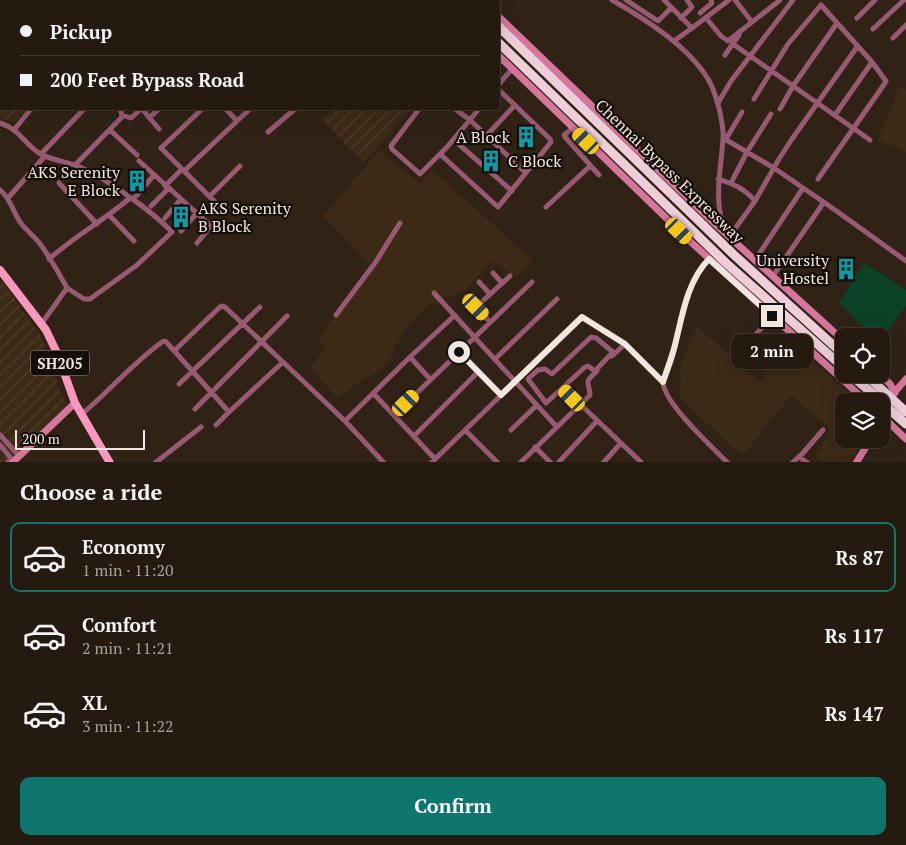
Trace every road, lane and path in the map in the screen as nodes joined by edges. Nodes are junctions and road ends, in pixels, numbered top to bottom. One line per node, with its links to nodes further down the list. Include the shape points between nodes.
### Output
1 (612, 0): 28 (street)
2 (628, 0): 14 (street, via 658,21)
3 (664, 0): 14 (street)
4 (687, 0): 17 (street, via 692,7)
5 (711, 0): 15 (street, via 712,4)
6 (729, 0): 18 (street)
7 (735, 0): 20 (street)
8 (792, 0): 33 (street)
9 (817, 0): 13 (street)
10 (875, 0): 19 (street)
11 (904, 0): 25 (street)
12 (777, 1): 20 (street)
13 (821, 5): 21 (street); 37 (street)
14 (671, 8): 17 (street)
15 (700, 13)
16 (500, 18): 111 (street)
17 (681, 18): 24 (street)
18 (706, 18): 20 (street, via 728,41); 24 (street)
19 (857, 18)
20 (752, 22)
21 (837, 23): 31 (street); 39 (street)
22 (906, 25): 27 (street)
23 (500, 28): 143 (highway, Chennai Bypass Expressway, via 733,254)
24 (692, 28): 28 (street)
25 (873, 29)
26 (740, 34): 30 (street)
27 (892, 38)
28 (674, 41): 43 (street, via 709,80)
29 (500, 44): 148 (highway, Chennai Bypass Expressway, via 726,263)
30 (733, 44): 32 (street); 33 (street)
31 (857, 47): 35 (street); 42 (street)
32 (725, 55)
33 (750, 56): 37 (street); 43 (street)
34 (500, 57): 36 (street)
35 (872, 62): 62 (street); 68 (street, via 886,81)
36 (512, 69): 38 (street); 67 (street)
37 (771, 70): 39 (street); 41 (street)
38 (500, 83)
39 (793, 86): 42 (street); 45 (street)
40 (500, 91): 44 (street)
41 (754, 99)
42 (817, 102): 62 (street); 83 (street)
43 (718, 103): 74 (street)
44 (515, 105): 73 (street); 85 (street, via 551,140)
45 (780, 109)
46 (30, 110): 70 (street)
47 (83, 110): 79 (street)
48 (120, 110): 61 (street)
49 (141, 110): 61 (street, via 131,118)
50 (143, 110): 63 (street)
51 (158, 110): 63 (street)
52 (201, 110): 84 (street, via 161,148)
53 (227, 110): 65 (street)
54 (249, 110): 65 (street)
55 (294, 110): 72 (street)
56 (418, 110): 78 (street, via 392,144 392,149 420,174)
57 (456, 110): 64 (street)
58 (478, 110): 64 (street)
59 (742, 112): 74 (street)
60 (771, 114): 77 (street)
61 (122, 115): 71 (street)
62 (835, 115): 68 (street)
63 (150, 117): 69 (street)
64 (470, 120): 73 (street); 75 (street)
65 (237, 121): 84 (street)
66 (0, 123): 70 (street)
67 (573, 128): 82 (street, via 564,135); 115 (street)
68 (853, 128): 76 (street); 89 (street)
69 (159, 129)
70 (14, 130): 79 (street)
71 (110, 130): 80 (street); 86 (street)
72 (268, 132)
73 (486, 135): 85 (street)
74 (725, 138): 77 (street); 88 (street)
75 (454, 140): 78 (street); 95 (street)
76 (870, 140)
77 (747, 152): 83 (street); 91 (street)
78 (440, 154): 95 (street, via 498,207)
79 (43, 155): 80 (street); 98 (street)
80 (75, 165): 97 (street)
81 (240, 166): 96 (street)
82 (590, 166): 87 (street); 103 (street)
83 (774, 168): 93 (street); 100 (street)
84 (183, 170): 92 (street); 96 (street)
85 (525, 172): 95 (street)
86 (154, 175): 92 (street); 97 (street)
87 (598, 175)
88 (718, 179): 91 (street); 111 (street, via 720,218)
89 (818, 179)
90 (59, 183): 109 (street)
91 (731, 183): 100 (street)
92 (166, 187): 99 (street); 102 (street)
93 (803, 188): 101 (street); 116 (street)
94 (0, 190): 98 (street)
95 (512, 192)
96 (210, 196): 104 (street)
97 (133, 197): 106 (street); 125 (street, via 172,233 137,265 90,299 84,299)
98 (8, 198): 114 (street, via 14,212)
99 (180, 200): 105 (street); 107 (street)
100 (755, 201): 111 (street)
101 (824, 202): 117 (street); 121 (street)
102 (152, 206)
103 (546, 207)
104 (224, 210)
105 (196, 214): 110 (street); 113 (street, via 210,226)
106 (109, 215): 109 (street); 112 (street)
107 (166, 218)
108 (400, 223): 132 (street)
109 (97, 224): 114 (street, via 69,241)
110 (181, 231)
111 (727, 236): 116 (street)
112 (134, 241)
113 (197, 243)
114 (49, 259): 125 (street)
115 (709, 259): 135 (street); 158 (street, via 696,279 684,309)
116 (755, 260): 121 (street)
117 (906, 261)
118 (0, 270): 137 (main road, SH205)
119 (493, 273): 123 (street)
120 (510, 276): 123 (street)
121 (773, 276): 139 (street)
122 (479, 282): 127 (street)
123 (502, 282): 127 (street)
124 (532, 282): 136 (street)
125 (67, 288): 137 (street)
126 (434, 293): 133 (street)
127 (490, 294): 131 (street)
128 (466, 297): 131 (street)
129 (557, 298): 147 (street)
130 (260, 307): 138 (street)
131 (476, 307): 136 (street)
132 (336, 315)
133 (455, 315): 140 (street); 146 (street)
134 (287, 316): 141 (street)
135 (772, 316): 150 (street, via 743,348); 165 (street)
136 (490, 322): 140 (street)
137 (42, 323): 170 (main road, SH205)
138 (241, 323): 141 (street); 144 (street, via 221,306); 151 (street)
139 (835, 333)
140 (474, 336): 145 (street); 147 (street)
141 (262, 341): 149 (street); 163 (street)
142 (625, 344): 153 (street, via 582,317); 158 (street); 173 (street, via 588,380 590,395)
143 (835, 347)
144 (174, 351): 151 (street); 178 (street, via 165,341 162,342)
145 (459, 352): 152 (street); 155 (street)
146 (410, 357): 155 (street); 164 (street)
147 (496, 359): 157 (street)
148 (835, 360)
149 (284, 362): 176 (street); 180 (street)
150 (764, 365)
151 (191, 371): 161 (street); 163 (street)
152 (478, 372): 168 (street); 191 (street)
153 (524, 372): 154 (street); 157 (street)
154 (530, 378): 162 (street, via 528,381 546,403); 162 (street, via 541,369 552,374 591,337 614,352 595,371 586,366)
155 (430, 379): 179 (street)
156 (906, 379): 169 (street)
157 (515, 381): 168 (street); 172 (street)
158 (663, 382): 211 (street, via 671,402)
159 (862, 383): 166 (highway)
160 (872, 383): 167 (highway)
161 (178, 384)
162 (562, 389): 173 (street)
163 (212, 393): 175 (street); 176 (street)
164 (373, 393): 179 (street); 180 (street)
165 (857, 393)
166 (876, 393)
167 (880, 393)
168 (501, 395): 187 (street)
169 (890, 395)
170 (75, 403): 178 (main road, SH205); 197 (street)
171 (890, 403): 177 (highway)
172 (537, 405): 185 (street); 188 (street)
173 (579, 405): 181 (street); 185 (street)
174 (890, 406): 182 (highway)
175 (195, 409)
176 (229, 412): 183 (street)
177 (906, 412)
178 (82, 414): 202 (main road, SH205)
179 (394, 415): 191 (street)
180 (345, 421): 204 (street)
181 (597, 421): 193 (street); 208 (street)
182 (906, 424)
183 (216, 425)
184 (890, 425): 192 (street)
185 (556, 426): 195 (street)
186 (201, 427): 203 (street)
187 (465, 430): 199 (street); 205 (street)
188 (511, 430)
189 (823, 430): 198 (street)
190 (0, 435): 197 (street)
191 (414, 436): 199 (street)
192 (906, 439)
193 (621, 443): 209 (street); 210 (street)
194 (0, 445): 200 (street, via 11,458)
195 (535, 447): 206 (street); 207 (street)
196 (865, 448): 214 (street)
197 (19, 456): 201 (street)
198 (799, 457): 212 (street); 213 (street)
199 (433, 461)
200 (7, 462)
201 (12, 462)
202 (110, 462)
203 (155, 462)
204 (384, 462)
205 (498, 462)
206 (520, 462)
207 (552, 462)
208 (558, 462)
209 (603, 462)
210 (642, 462)
211 (728, 462)
212 (792, 462)
213 (808, 462)
214 (856, 462)

